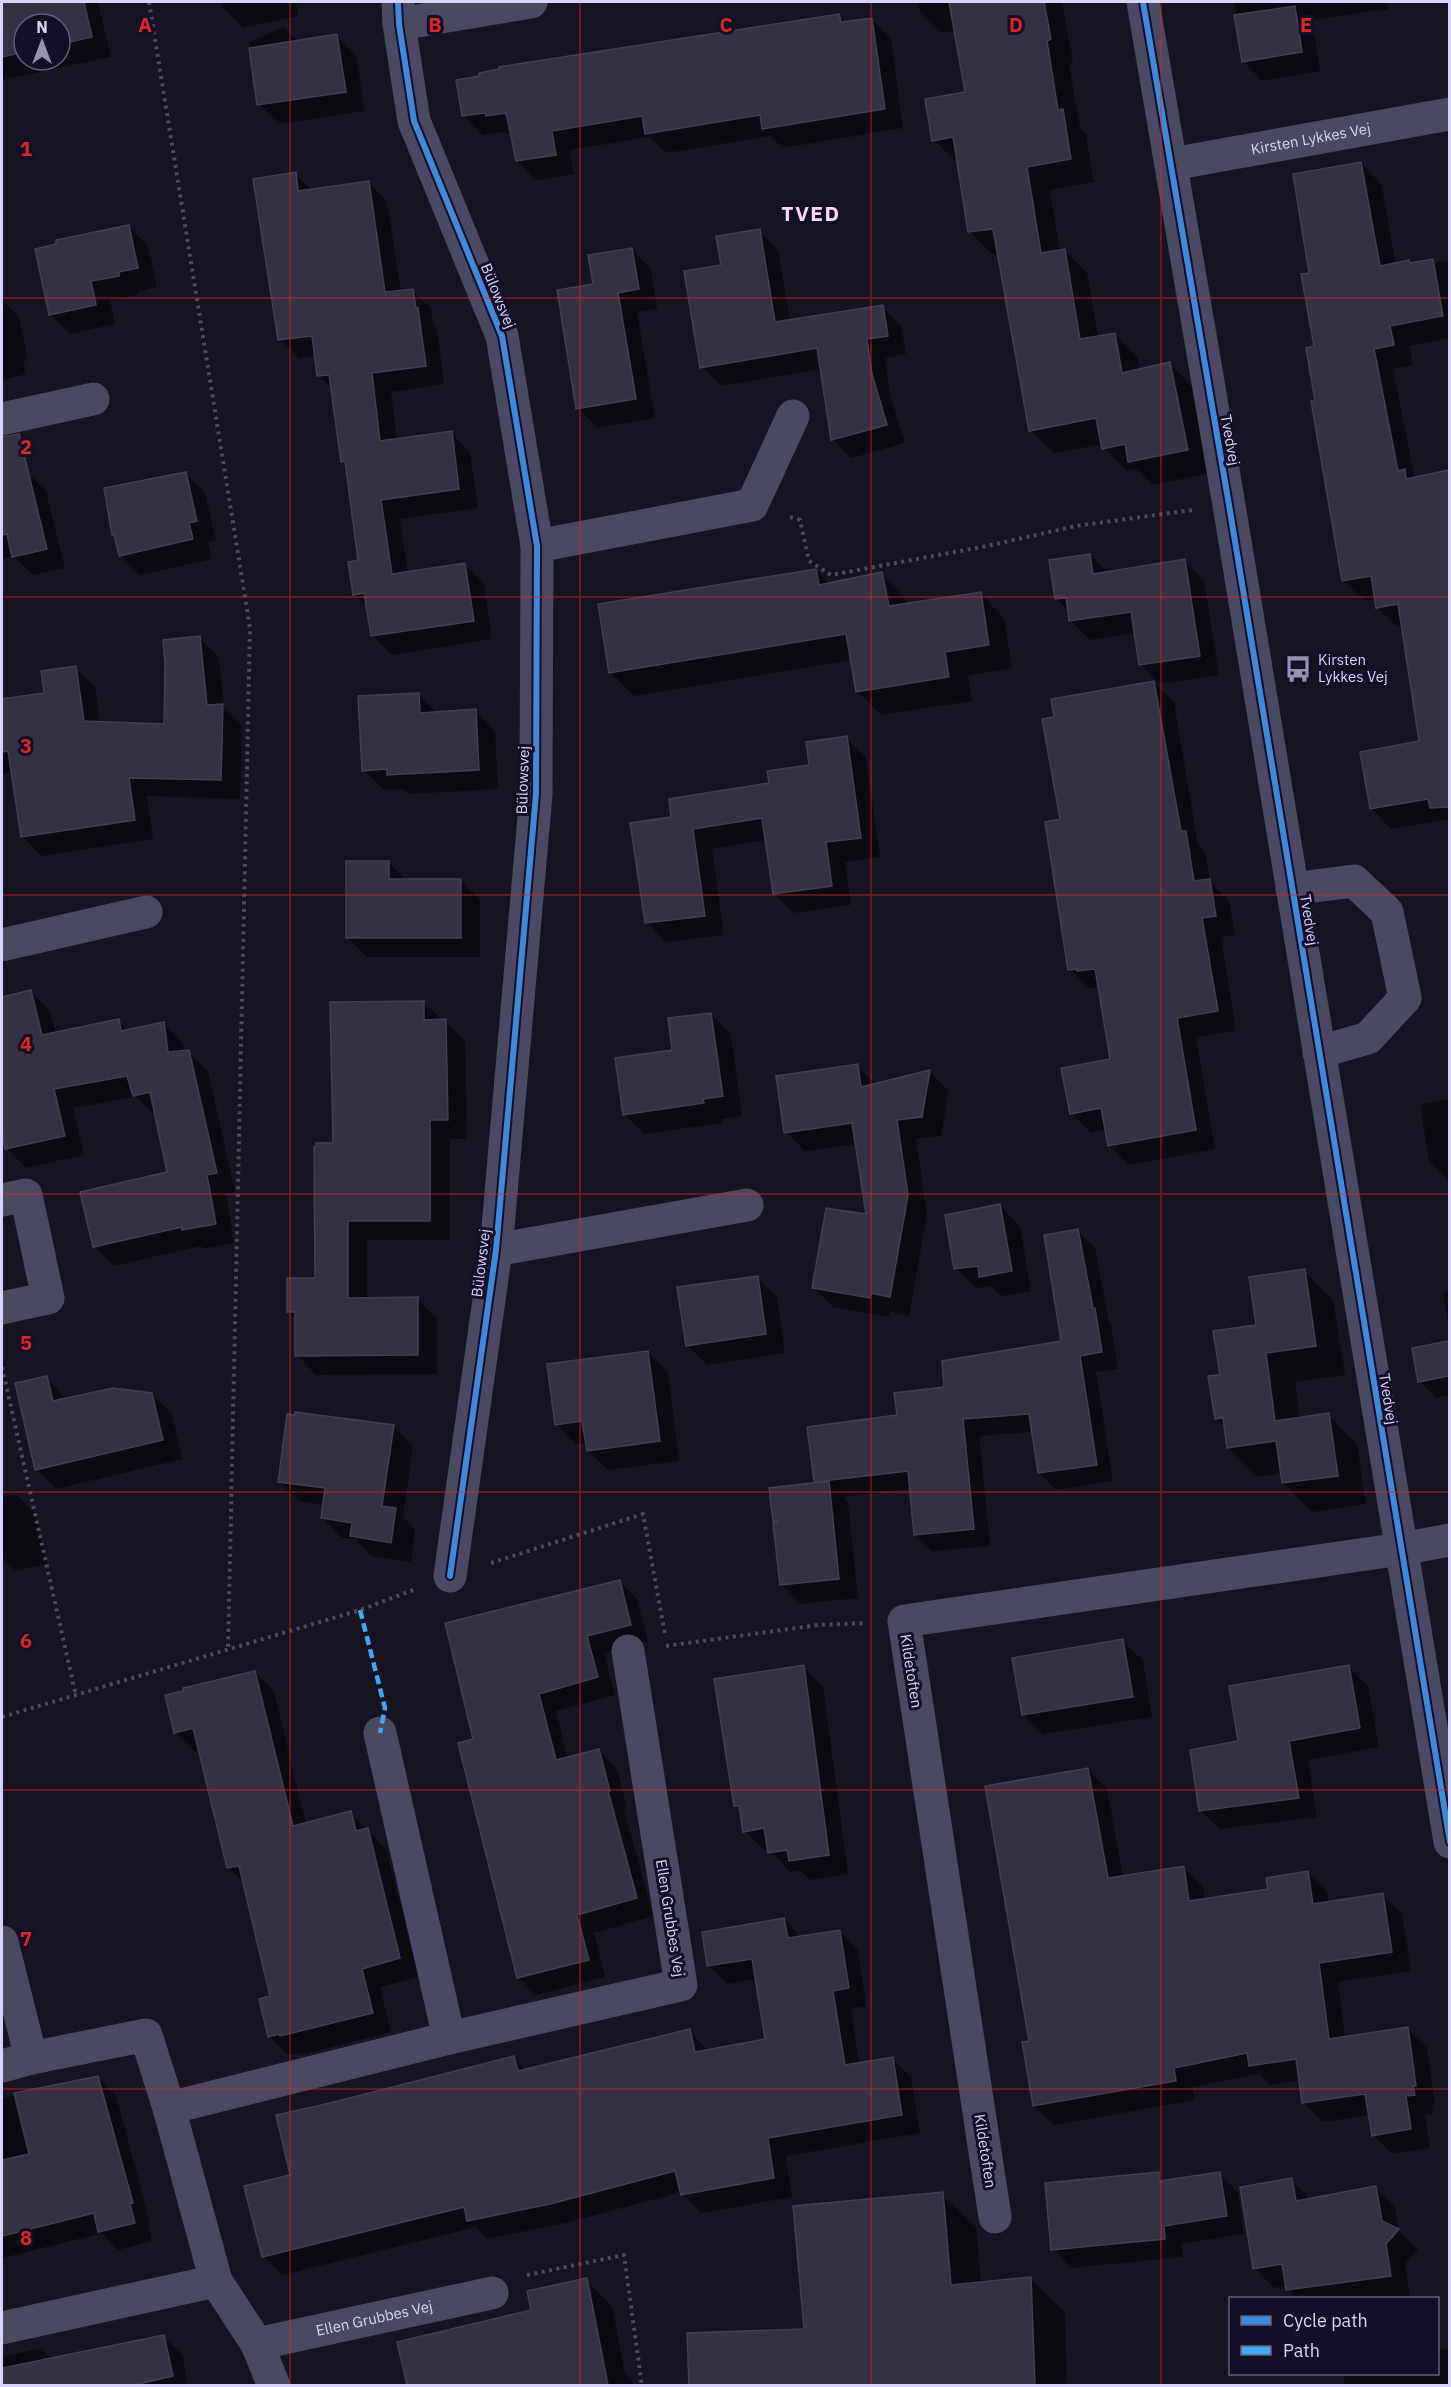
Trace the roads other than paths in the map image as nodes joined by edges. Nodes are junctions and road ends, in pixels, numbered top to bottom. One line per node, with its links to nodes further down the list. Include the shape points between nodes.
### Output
1 (531, 2): 3 (street, Bülowsvej)
2 (1143, 2): 5 (street, Tvedvej)
3 (398, 13): 9 (street, Bülowsvej, via 414,121 502,336)
4 (1449, 114): 5 (street, Kirsten Lykkes Vej)
5 (1172, 164): 10 (street, Tvedvej)
6 (93, 399): 8 (street)
7 (794, 416): 9 (street, via 752,505)
8 (2, 419)
9 (537, 546): 16 (street, Bülowsvej, via 536,794)
10 (1292, 889): 13 (street, Tvedvej); 13 (street, via 1354,881 1387,912 1405,998 1368,1038)
11 (146, 912): 12 (street)
12 (2, 945)
13 (1319, 1052): 19 (street, Tvedvej)
14 (2, 1200): 17 (street, via 26,1195 48,1298)
15 (747, 1205): 16 (street, Bülowsvej)
16 (496, 1250): 20 (street, Bülowsvej)
17 (2, 1308)
18 (1449, 1540): 19 (street, Kildetoften)
19 (1401, 1549): 23 (street, Tvedvej); 28 (street, Kildetoften, via 904,1621)
20 (450, 1576)
21 (628, 1651): 25 (street, Ellen Grubbes Vej, via 681,1985)
22 (380, 1733): 25 (street)
23 (1449, 1842)
24 (2, 1942): 26 (street)
25 (449, 2038): 27 (street, Ellen Grubbes Vej)
26 (16, 2062): 27 (street, via 146,2035)
27 (169, 2108): 29 (street)
28 (995, 2217)
29 (216, 2281): 31 (street); 32 (street)
30 (492, 2294): 32 (street, Ellen Grubbes Vej)
31 (2, 2328)
32 (258, 2344): 33 (street)
33 (274, 2385)

